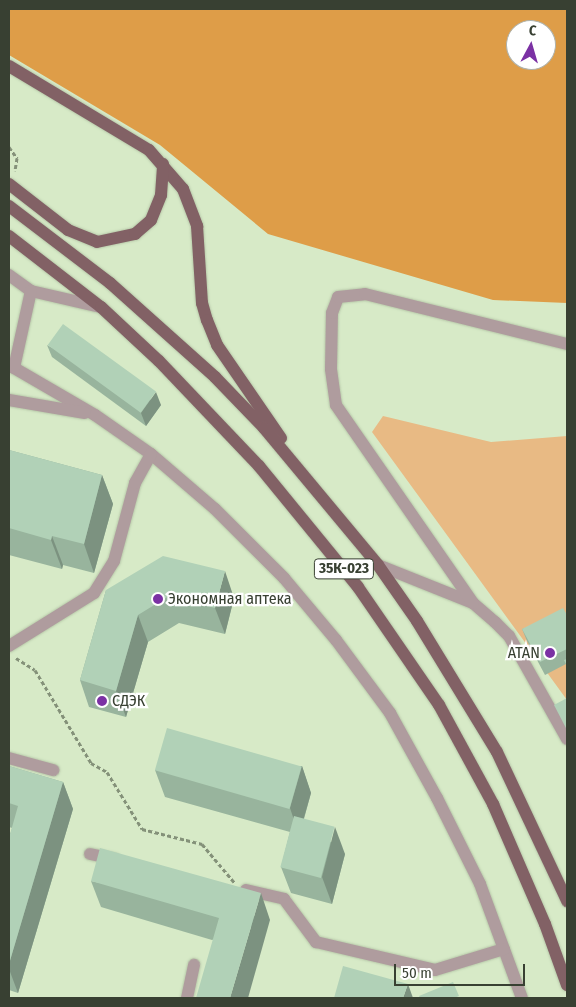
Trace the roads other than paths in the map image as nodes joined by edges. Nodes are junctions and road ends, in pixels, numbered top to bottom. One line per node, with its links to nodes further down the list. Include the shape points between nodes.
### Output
1 (9, 66): 2 (main road, via 148,150)
2 (163, 164): 3 (main road, via 161,195 152,220 135,234 97,242 68,230); 14 (main road, via 183,189 198,226 202,303 217,346)
3 (9, 184)
4 (9, 206): 14 (main road, 35К-023, via 154,320 221,384)
5 (9, 236): 8 (main road, 35К-023)
6 (9, 276): 7 (street)
7 (31, 291): 8 (street); 10 (street)
8 (101, 307): 27 (main road, 35К-023, via 159,361 259,466 358,587 439,705 493,804 545,924)
9 (567, 344): 16 (street, via 365,294 338,297 332,313 331,369 336,405)
10 (10, 367): 12 (street)
11 (9, 400): 12 (street)
12 (95, 415): 13 (street)
13 (150, 454): 17 (street, via 135,483 114,561 94,593); 25 (street, via 215,509 284,578 336,640 390,713 480,884)
14 (307, 477): 15 (main road, 35К-023)
15 (378, 565): 16 (street); 24 (main road, 35К-023, via 417,620 498,752)
16 (473, 603): 18 (street, via 509,636)
17 (9, 646)
18 (567, 738)
19 (9, 758): 20 (street)
20 (53, 770)
21 (90, 854): 22 (street)
22 (127, 862)
23 (234, 887): 25 (street, via 284,899 316,942 435,970)
24 (567, 900)
25 (504, 949): 29 (street)
26 (194, 964): 28 (street)
27 (567, 985)
28 (187, 998)
29 (522, 998)

